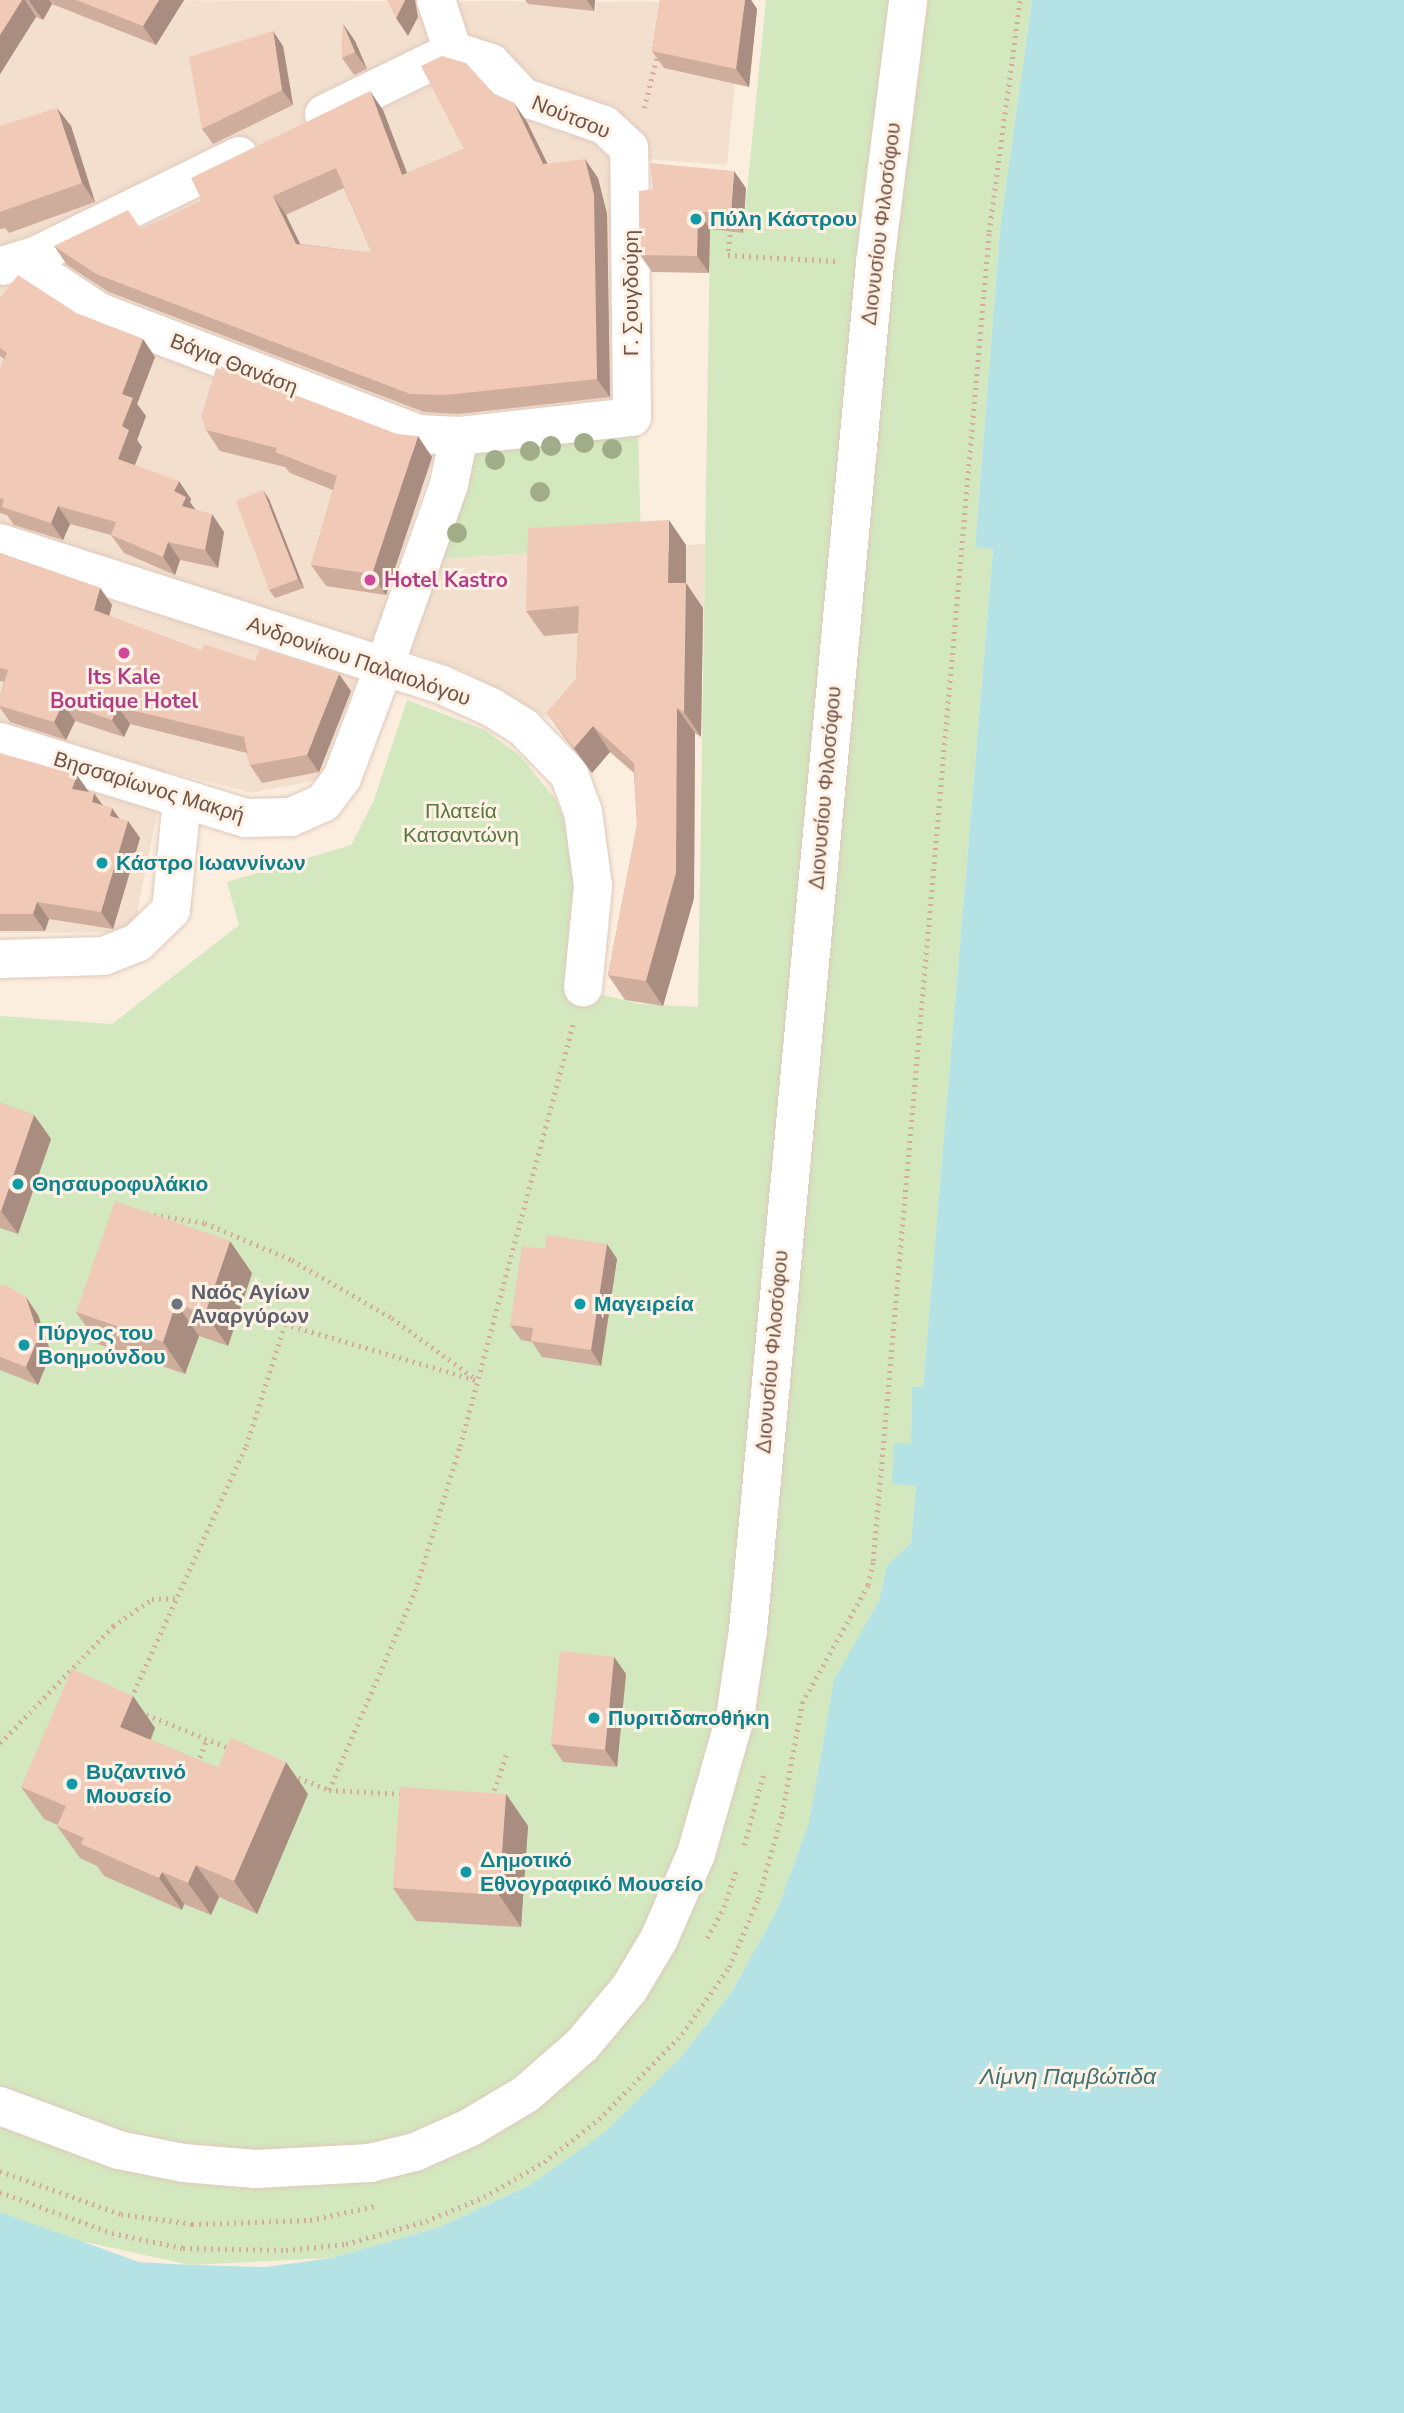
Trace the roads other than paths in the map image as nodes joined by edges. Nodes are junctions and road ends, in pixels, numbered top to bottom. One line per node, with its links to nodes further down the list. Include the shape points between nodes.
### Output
1 (436, 0): 3 (street)
2 (908, 0): 13 (street, Διονυσίου Φιλοσόφου, via 875,263 748,1630 735,1718 717,1794 659,1939 629,1989 582,2045 526,2094 469,2129 381,2161 256,2169 183,2163 119,2150)
3 (453, 51): 4 (street, Νούτσου, via 491,63 523,97 604,125); 5 (street)
4 (629, 148): 6 (street, Γ. Σουγδούρη, via 632,417)
5 (11, 264): 6 (street, Βάγια Θανάση, via 99,312 398,427 436,437)
6 (458, 436): 8 (street, Βησσαρίωνος Μακρή, via 449,484)
7 (0, 543): 8 (street, Ανδρονίκου Παλαιολόγου)
8 (384, 667): 10 (street, Βησσαρίωνος Μακρή, via 342,778 323,803 291,817 262,819); 12 (street, Ανδρονίκου Παλαιολόγου, via 491,707 535,737 569,774 583,812 592,864)
9 (0, 742): 10 (street, Βησσαρίωνος Μακρή)
10 (182, 799): 11 (street, via 171,910 137,943 104,956)
11 (0, 959)
12 (583, 988)
13 (0, 2106)

